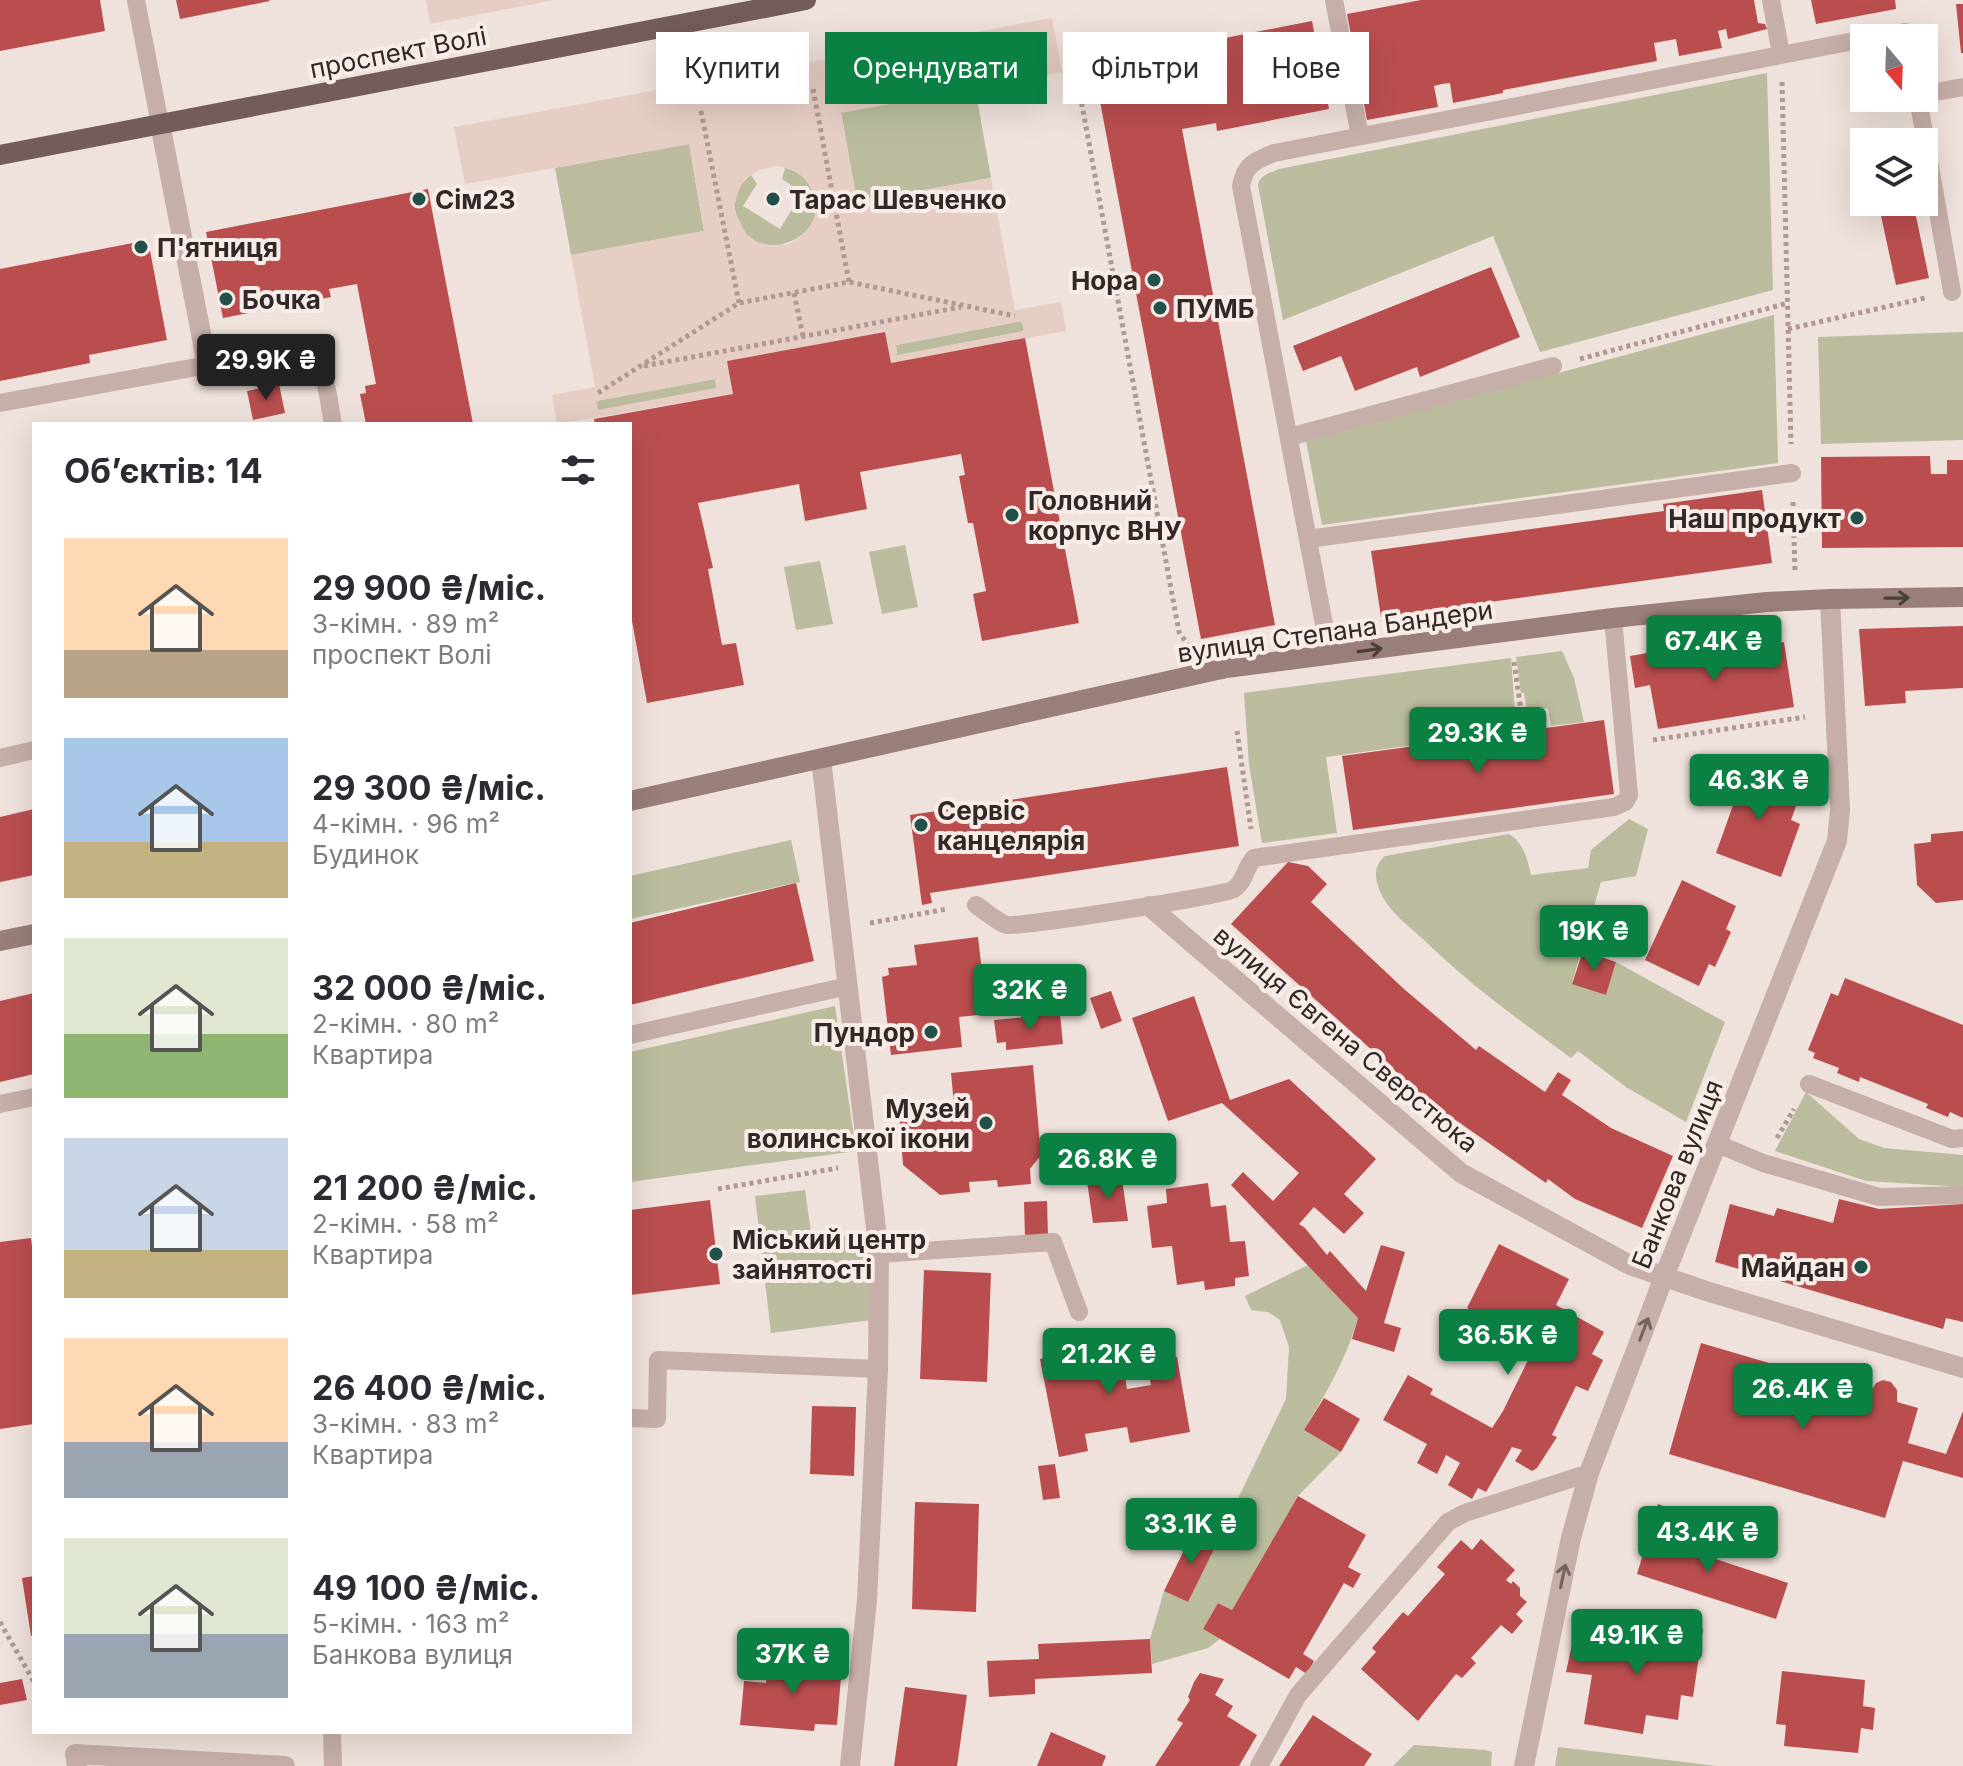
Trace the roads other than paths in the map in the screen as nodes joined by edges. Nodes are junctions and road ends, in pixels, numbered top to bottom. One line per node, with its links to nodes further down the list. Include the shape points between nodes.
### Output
1 (136, 0): 10 (lane)
2 (806, 0): 10 (main road, проспект Волі)
3 (1334, 0): 11 (lane)
4 (1771, 0): 6 (lane)
5 (1850, 41): 6 (lane)
6 (1781, 54): 11 (lane)
7 (1963, 87): 8 (lane)
8 (1938, 91)
9 (1920, 112): 13 (lane)
10 (160, 124): 12 (main road, проспект Волі); 14 (street)
11 (1360, 136): 18 (lane, via 1274,153 1244,172 1241,186)
12 (0, 155)
13 (1952, 292)
14 (207, 364): 16 (lane); 17 (lane, via 307,351 322,372)
15 (1553, 366): 18 (lane)
16 (0, 403)
17 (333, 422)
18 (1289, 437): 20 (lane)
19 (1792, 473): 20 (lane)
20 (1308, 539): 24 (lane)
21 (1963, 597): 22 (street, вулиця Степана Бандери, one-way to 21)
22 (1830, 599): 23 (street, вулиця Степана Бандери); 39 (street, Банкова вулиця, via 1837,841)
23 (1613, 618): 24 (street, вулиця Степана Бандери, one-way to 23); 30 (lane, via 1629,795 1625,802 1254,858 1236,888 1223,894)
24 (1330, 656): 27 (street, вулиця Степана Бандери, via 1226,668)
25 (32, 750): 26 (lane)
26 (0, 758)
27 (821, 759): 28 (street, вулиця Степана Бандери); 33 (street)
28 (632, 801)
29 (976, 905): 30 (lane, via 1007,925)
30 (1149, 906): 42 (street, вулиця Євгена Сверстюка, via 1461,1173 1630,1265)
31 (32, 934): 32 (street)
32 (0, 941)
33 (848, 986): 34 (lane); 41 (street)
34 (632, 1035)
35 (1809, 1084): 38 (lane, via 1952,1139)
36 (32, 1097): 37 (lane)
37 (0, 1104)
38 (1963, 1138)
39 (1718, 1144): 40 (lane, via 1879,1197); 42 (street, Банкова вулиця)
40 (1963, 1195)
41 (879, 1254): 43 (lane, via 1053,1242); 45 (street)
42 (1664, 1277): 44 (street, вулиця Євгена Сверстюка); 47 (street, Банкова вулиця, one-way to 42)
43 (1079, 1312)
44 (1963, 1368)
45 (878, 1369): 46 (lane, via 658,1360 657,1419); 53 (street, via 867,1600)
46 (632, 1418)
47 (1589, 1473): 49 (street, Банкова вулиця, one-way to 47); 54 (lane, via 1448,1522 1298,1695)
48 (332, 1734): 52 (lane)
49 (1524, 1764)
50 (77, 1766): 51 (street, via 75,1754)
51 (285, 1766)
52 (333, 1766)
53 (850, 1766)
54 (1259, 1766)

